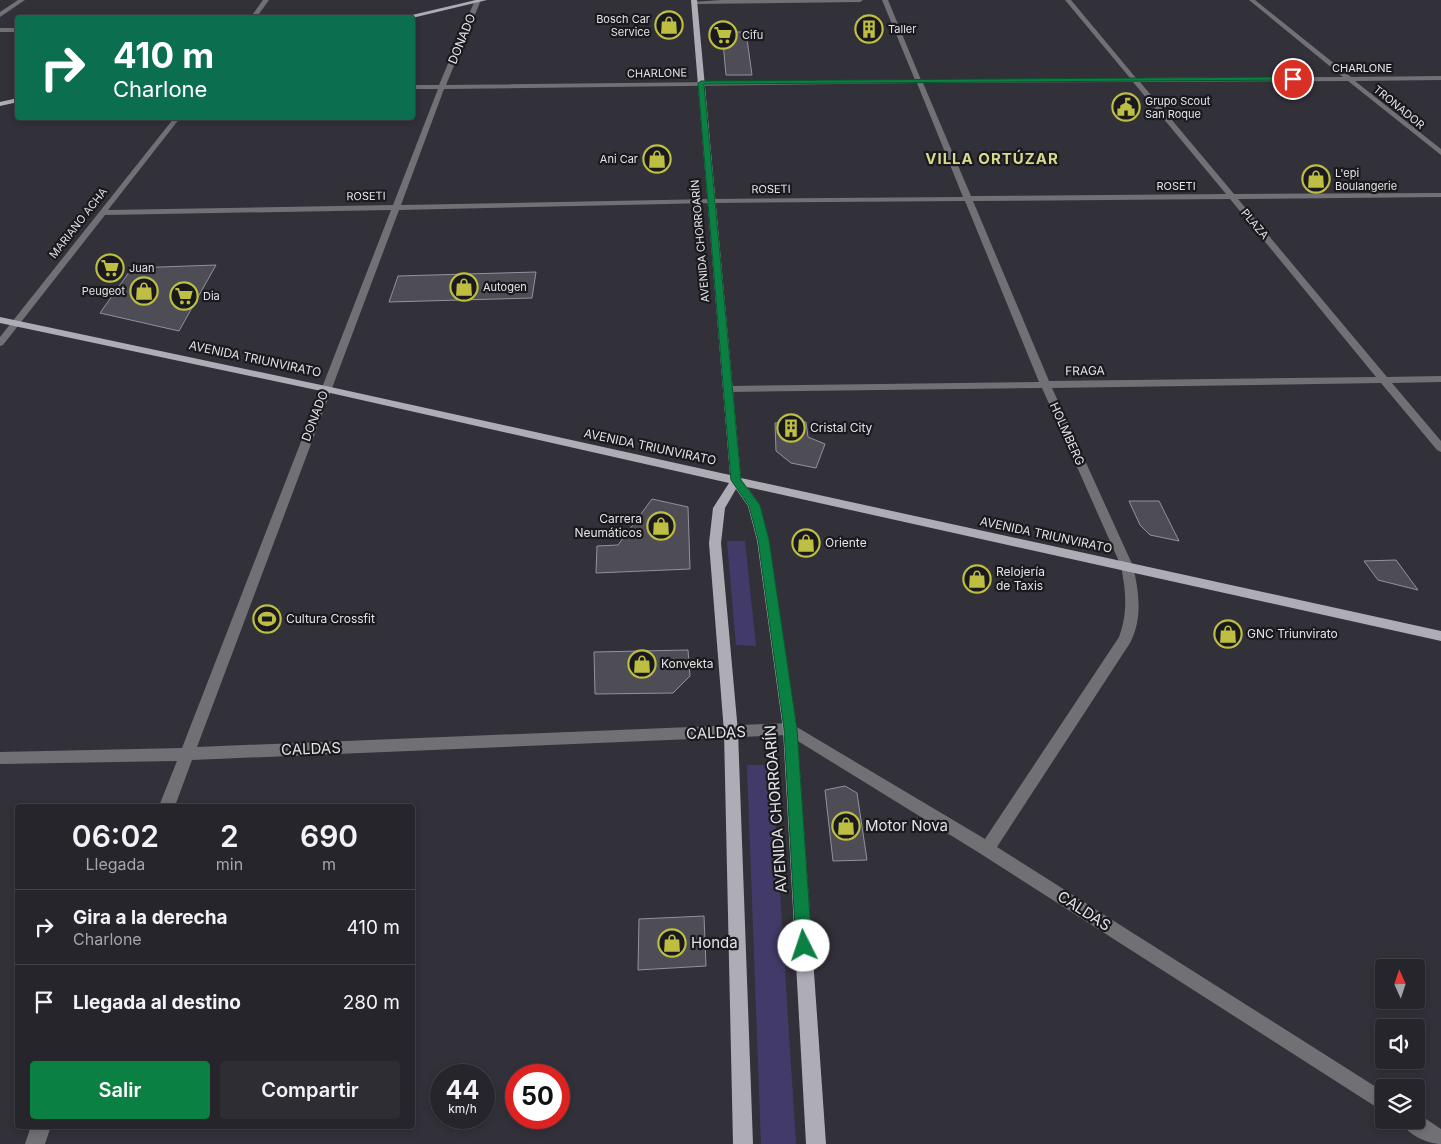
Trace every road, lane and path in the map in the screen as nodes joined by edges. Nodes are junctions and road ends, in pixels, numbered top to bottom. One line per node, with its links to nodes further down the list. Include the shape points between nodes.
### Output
1 (22, 0): 9 (street)
2 (266, 0): 10 (street)
3 (480, 0): 11 (main road); 19 (street, DONADO)
4 (860, 0): 8 (street)
5 (886, 0): 17 (street, HOLMBERG)
6 (1068, 0): 16 (street, PLAZA)
7 (1252, 0): 14 (street, TRONADOR)
8 (694, 1): 18 (main road, AVENIDA CHORROARÍN)
9 (0, 15)
10 (255, 15)
11 (415, 15)
12 (0, 30): 13 (street)
13 (15, 30)
14 (1348, 78): 15 (street, CHARLONE); 16 (street, CHARLONE); 24 (street, TRONADOR)
15 (1441, 78)
16 (1133, 80): 17 (street, CHARLONE); 27 (street, PLAZA)
17 (919, 81): 18 (street, CHARLONE); 26 (street, HOLMBERG)
18 (701, 83): 19 (street, CHARLONE); 28 (main road, AVENIDA CHORROARÍN)
19 (442, 86): 20 (street, CHARLONE); 29 (street, DONADO)
20 (415, 87)
21 (15, 101): 22 (main road)
22 (0, 104)
23 (175, 120): 30 (street, MARIANO ACHA)
24 (1441, 153)
25 (1441, 195): 27 (street, ROSETI)
26 (968, 198): 27 (street, ROSETI); 28 (street, ROSETI); 36 (street, HOLMBERG)
27 (1232, 198): 34 (street, PLAZA)
28 (712, 201): 29 (street, ROSETI); 38 (main road, AVENIDA CHORROARÍN)
29 (396, 207): 30 (street, ROSETI); 37 (street, DONADO)
30 (102, 213): 32 (street, MARIANO ACHA)
31 (0, 320): 32 (main road, AVENIDA TRIUNVIRATO)
32 (16, 324): 33 (street, MARIANO ACHA); 37 (main road, AVENIDA TRIUNVIRATO)
33 (0, 343)
34 (1384, 380): 35 (street, FRAGA); 36 (street, FRAGA); 39 (street, PLAZA)
35 (1441, 380)
36 (1045, 384): 38 (street, FRAGA); 41 (street, HOLMBERG)
37 (326, 389): 40 (main road, AVENIDA TRIUNVIRATO); 45 (street, DONADO)
38 (729, 390): 40 (main road, AVENIDA CHORROARÍN)
39 (1441, 448)
40 (736, 480): 41 (main road, AVENIDA TRIUNVIRATO); 43 (main road, AVENIDA CHORROARÍN, via 754,505 763,540); 44 (main road, via 719,508 715,543)
41 (1127, 566): 42 (main road, AVENIDA TRIUNVIRATO); 48 (street, HOLMBERG, via 1134,594 1133,618 1125,639)
42 (1441, 636)
43 (790, 729): 44 (street, CALDAS); 48 (street, CALDAS); 55 (main road, AVENIDA CHORROARÍN)
44 (731, 732): 45 (street, CALDAS); 54 (main road)
45 (188, 754): 46 (street, CALDAS); 47 (street, DONADO)
46 (0, 758)
47 (168, 804)
48 (987, 849): 49 (street, CALDAS)
49 (1375, 1097)
50 (41, 1129): 53 (street)
51 (1424, 1129): 52 (street)
52 (1441, 1140)
53 (34, 1144)
54 (743, 1144)
55 (816, 1144)

